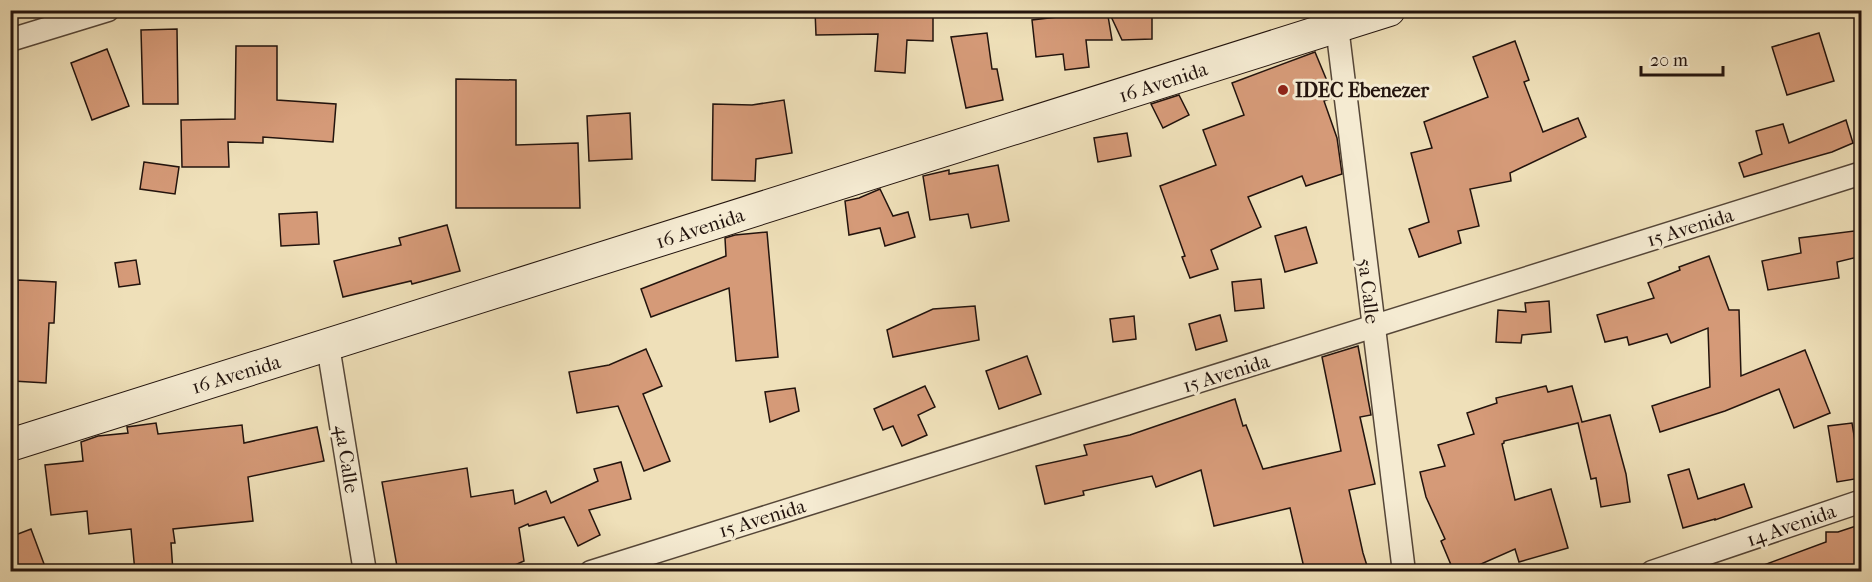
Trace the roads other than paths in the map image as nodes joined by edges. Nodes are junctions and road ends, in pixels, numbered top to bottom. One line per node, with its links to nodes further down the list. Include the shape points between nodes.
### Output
1 (108, 10): 4 (street)
2 (1389, 10): 3 (main road, 16 Avenida)
3 (1335, 19): 6 (street, 5a Calle); 7 (main road, 16 Avenida)
4 (10, 40)
5 (1862, 173): 6 (street, 15 Avenida)
6 (1373, 327): 11 (street, 15 Avenida); 12 (street, 5a Calle)
7 (328, 345): 8 (main road, 16 Avenida); 10 (street, 4a Calle)
8 (10, 445)
9 (1862, 501): 13 (street, 14 Avenida)
10 (365, 572)
11 (591, 572)
12 (1404, 572)
13 (1653, 572)

